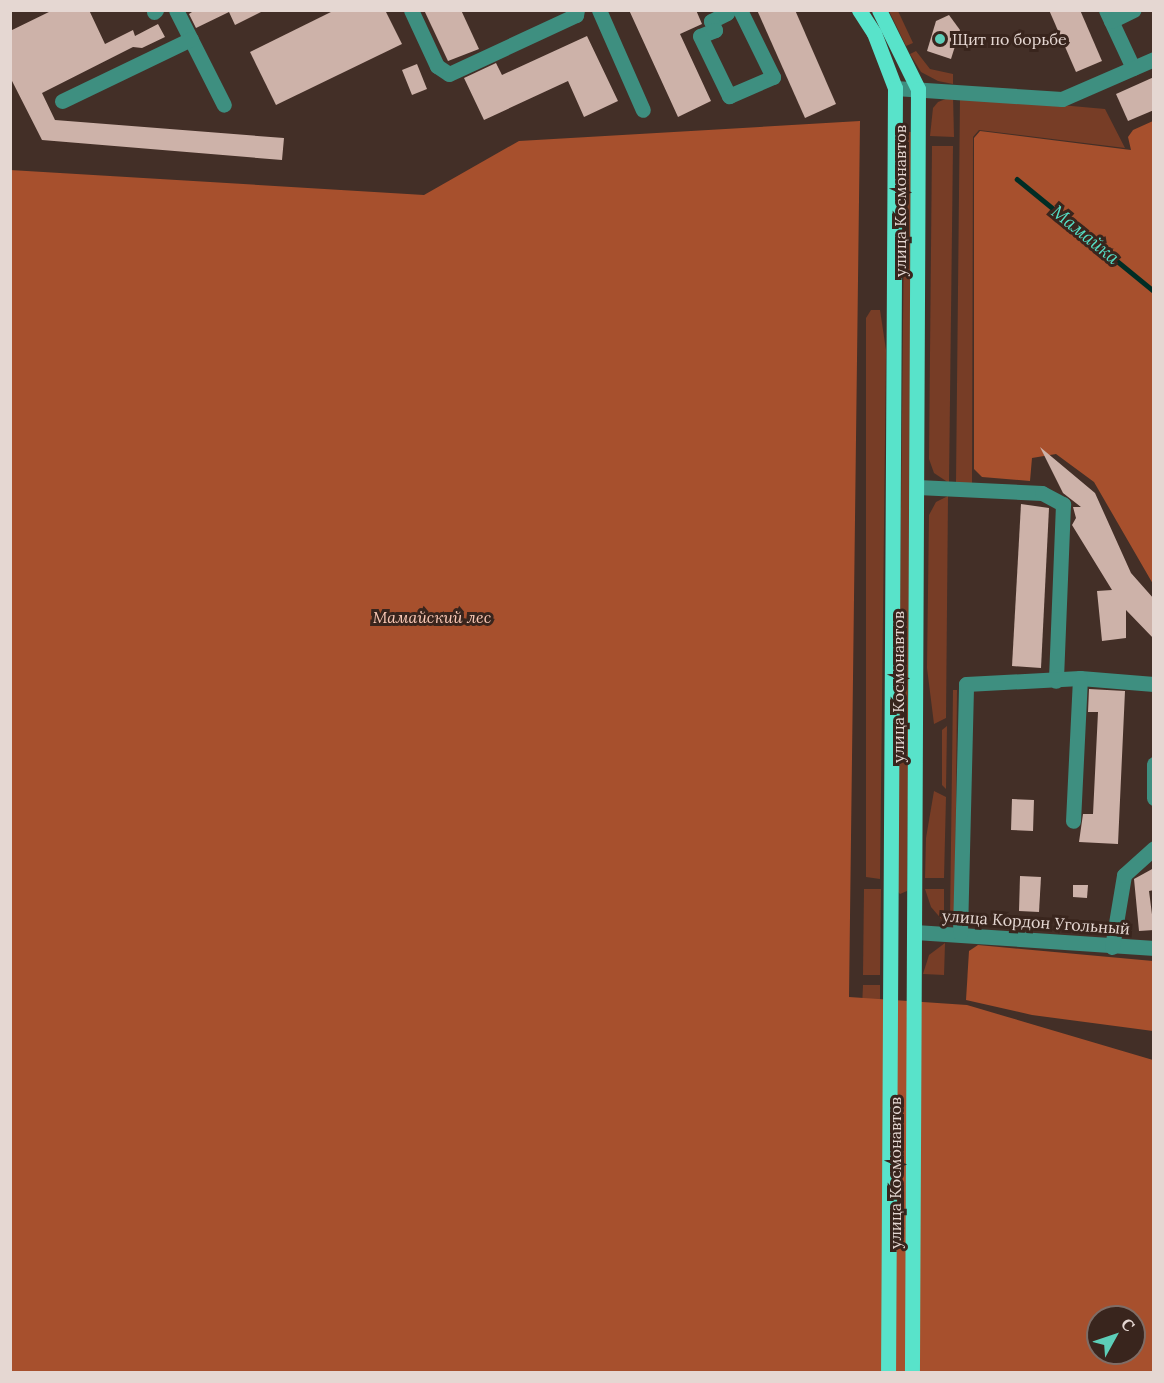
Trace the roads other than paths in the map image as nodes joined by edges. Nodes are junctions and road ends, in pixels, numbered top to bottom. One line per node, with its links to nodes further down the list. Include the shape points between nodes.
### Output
1 (176, 10): 10 (street)
2 (411, 10): 3 (street, via 437,66 449,74 576,15)
3 (577, 10)
4 (599, 10): 17 (street)
5 (860, 10): 13 (main road, улица Космонавтов, via 874,33)
6 (879, 10): 14 (main road, улица Космонавтов)
7 (1134, 10): 9 (street)
8 (732, 11): 8 (street, via 772,77 729,96 700,36 715,30 711,21)
9 (1108, 16): 12 (street)
10 (191, 39): 15 (street); 16 (street)
11 (1154, 59): 12 (street)
12 (1133, 68): 14 (street, via 1062,99)
13 (895, 88): 14 (street); 30 (main road, улица Космонавтов)
14 (918, 89): 18 (main road, улица Космонавтов)
15 (62, 101)
16 (224, 105)
17 (643, 110)
18 (917, 487): 20 (street, via 1042,493 1063,504); 26 (main road, улица Космонавтов)
19 (1080, 678): 20 (street); 21 (street); 24 (street)
20 (1056, 681): 27 (street, via 966,684)
21 (1154, 684)
22 (1154, 764): 23 (street)
23 (1154, 798)
24 (1073, 821)
25 (1154, 848): 28 (street, via 1124,875)
26 (915, 932): 27 (street, улица Кордон Угольный); 31 (main road, улица Космонавтов)
27 (960, 933): 28 (street, улица Кордон Угольный)
28 (1112, 947): 29 (street, улица Кордон Угольный)
29 (1154, 948)
30 (888, 1372)
31 (912, 1372)

